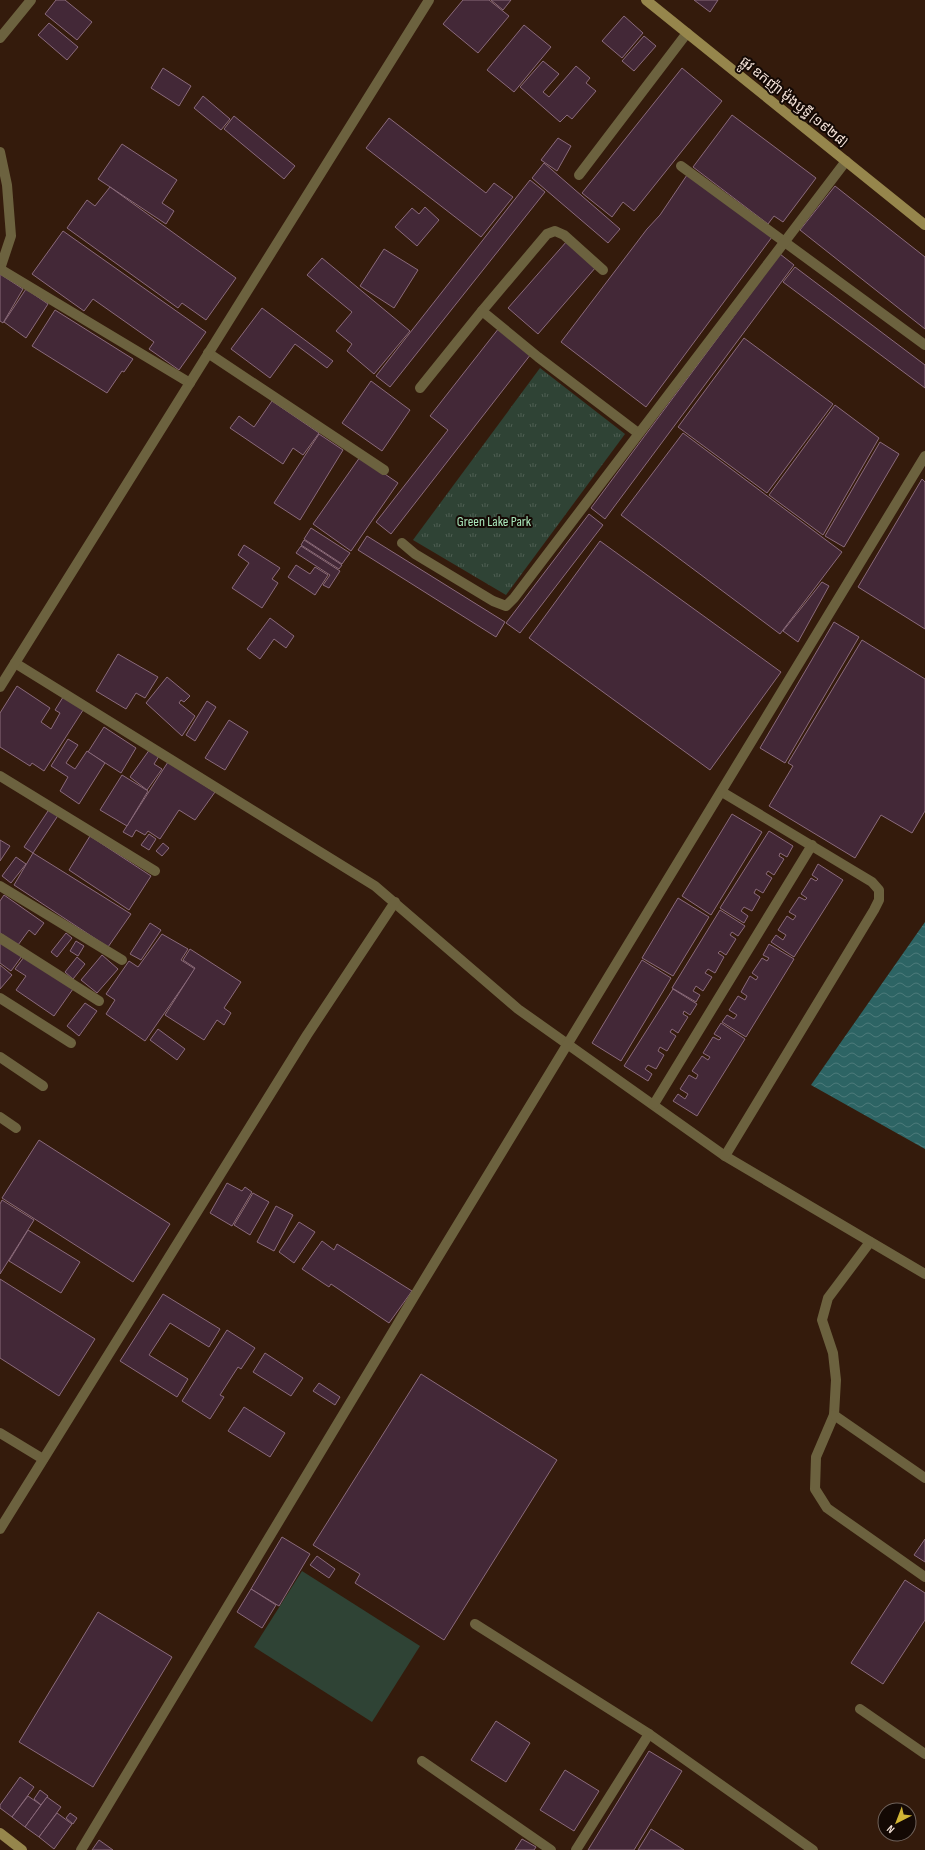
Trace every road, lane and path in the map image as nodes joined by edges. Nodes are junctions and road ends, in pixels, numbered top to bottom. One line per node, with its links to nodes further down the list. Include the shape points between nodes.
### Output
1 (31, 0): 5 (street)
2 (429, 0): 16 (street)
3 (646, 0): 4 (main road, ផ្លូវ ឧកញ៉ា ម៉ុងឫទ្ធី (១៩២៨))
4 (687, 33): 7 (main road, ផ្លូវ ឧកញ៉ា ម៉ុងឫទ្ធី (១៩២៨)); 9 (street)
5 (0, 38)
6 (0, 152): 12 (street, via 7,185 11,236)
7 (846, 161): 10 (main road, ផ្លូវ ឧកញ៉ា ម៉ុងឫទ្ធី (១៩២៨)); 11 (street)
8 (681, 166): 11 (street)
9 (578, 175)
10 (925, 225)
11 (785, 242): 15 (street); 19 (street)
12 (0, 269): 17 (street)
13 (603, 270): 14 (street, via 564,235 554,231 547,234)
14 (482, 311): 18 (street); 19 (street)
15 (925, 345)
16 (208, 353): 17 (street); 21 (street)
17 (190, 383): 23 (street)
18 (420, 388)
19 (638, 433): 22 (street, via 506,606 493,601 415,554)
20 (925, 456): 26 (street)
21 (384, 470)
22 (402, 543)
23 (15, 663): 24 (street); 30 (street, via 375,886)
24 (0, 687)
25 (0, 776): 28 (street)
26 (722, 792): 27 (street); 36 (street)
27 (812, 845): 39 (street); 42 (street, via 872,882 879,890 879,900)
28 (155, 871)
29 (0, 886): 32 (street)
30 (395, 902): 36 (street, via 518,1009); 47 (street, via 307,1034)
31 (0, 938): 34 (street)
32 (122, 960)
33 (0, 998): 35 (street)
34 (99, 1001)
35 (71, 1043)
36 (568, 1043): 39 (street); 58 (street)
37 (0, 1057): 38 (street)
38 (43, 1086)
39 (654, 1104): 42 (street)
40 (0, 1117): 41 (street)
41 (16, 1128)
42 (725, 1156): 43 (street)
43 (870, 1242): 44 (street); 45 (street, via 828,1298 822,1320 833,1353 836,1380)
44 (925, 1274)
45 (834, 1415): 48 (street); 50 (street, via 816,1456 815,1489 827,1508)
46 (0, 1433): 47 (street)
47 (42, 1459): 49 (street)
48 (925, 1478)
49 (0, 1529)
50 (925, 1577)
51 (475, 1624): 53 (street)
52 (860, 1709): 54 (street)
53 (649, 1734): 60 (street); 61 (street)
54 (925, 1754)
55 (422, 1761): 59 (street)
56 (0, 1833): 57 (main road)
57 (22, 1850)
58 (81, 1850)
59 (551, 1850)
60 (576, 1850)
61 (813, 1850)

